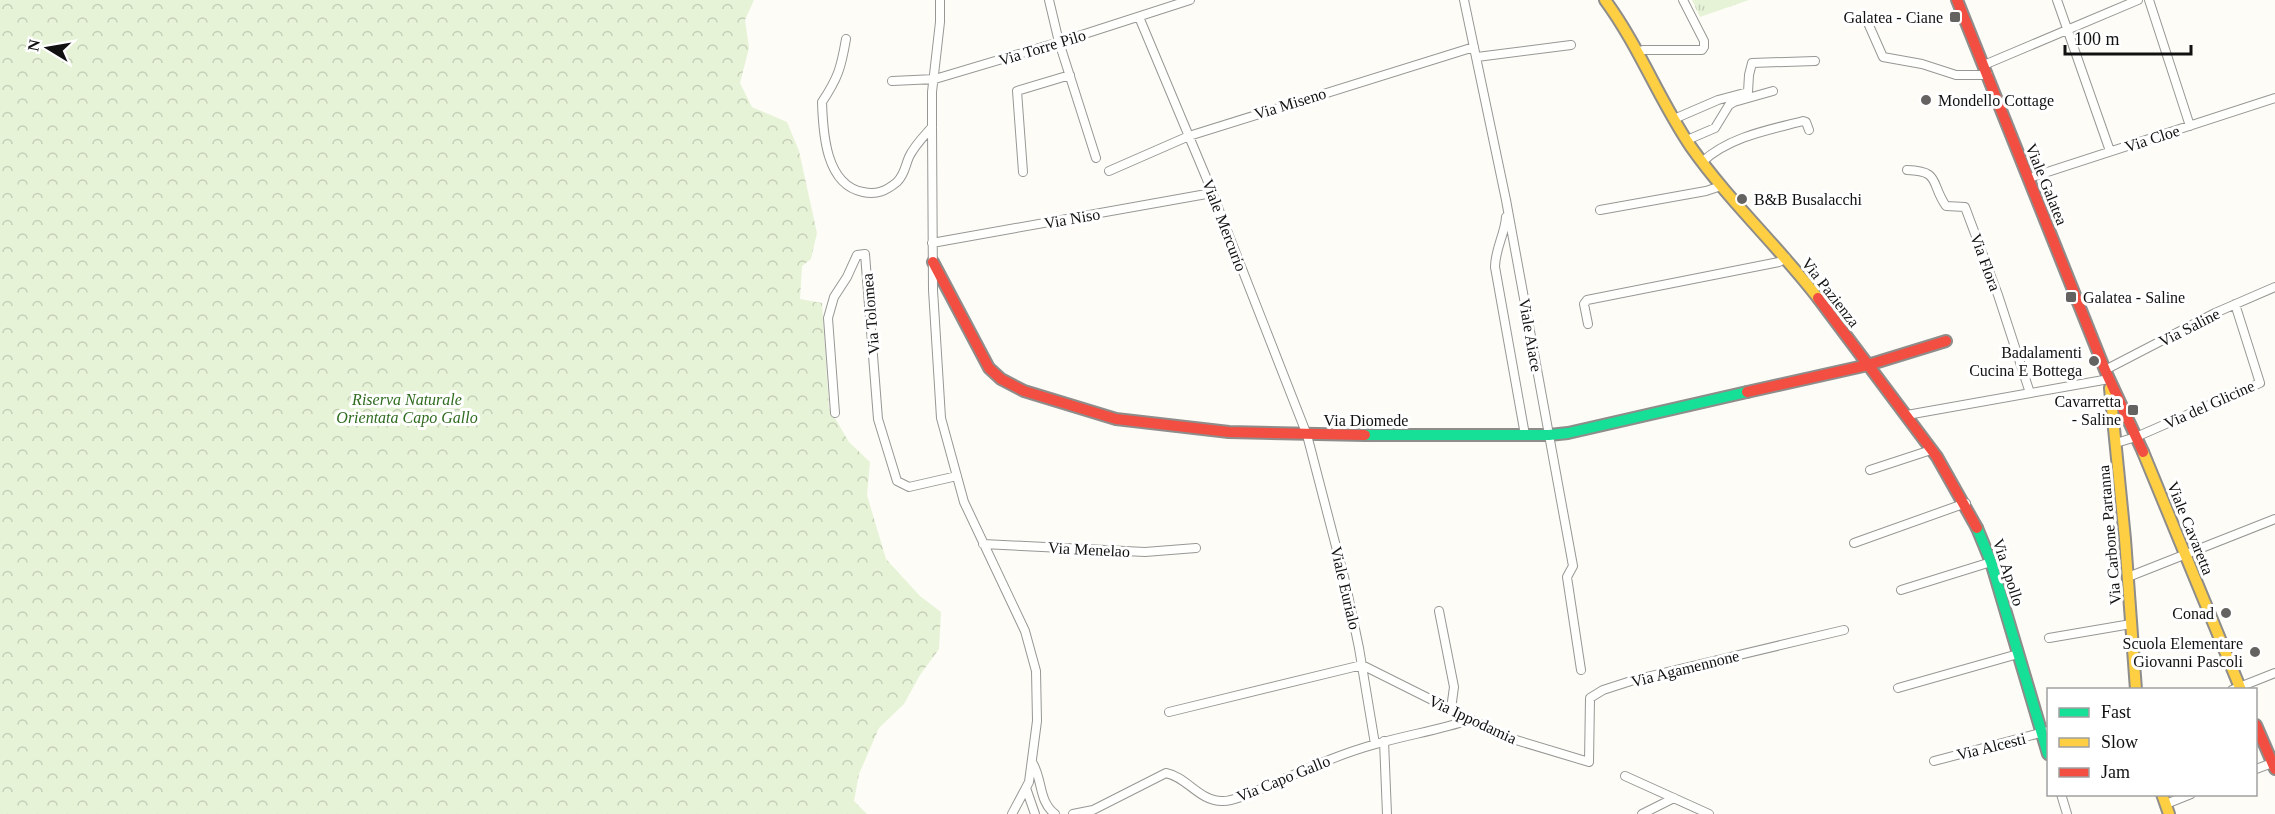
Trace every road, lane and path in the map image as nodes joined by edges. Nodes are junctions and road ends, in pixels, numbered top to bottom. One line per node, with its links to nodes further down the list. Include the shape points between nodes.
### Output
1 (940, 0): 23 (street)
2 (1049, 0): 15 (street)
3 (1190, 0): 11 (street, Via Torre Pilo)
4 (1464, 0): 17 (street, Viale Aiace)
5 (1605, 0): 18 (street, Via Pazienza, via 1619,17)
6 (1683, 0): 18 (street, via 1704,47 1696,51)
7 (1957, 0): 21 (street, Viale Galatea)
8 (2057, 0): 13 (street)
9 (2138, 0): 13 (street)
10 (2149, 0): 28 (street)
11 (1139, 17): 15 (street, Via Torre Pilo); 31 (street, Viale Mercurio)
12 (1868, 23): 21 (street, via 1883,57 1956,75)
13 (2068, 30): 21 (street); 33 (street)
14 (846, 39): 29 (street, via 835,84 822,102 829,156 835,172 851,190 875,194 886,190 898,180 918,143)
15 (1059, 42): 22 (street); 23 (street, Via Torre Pilo)
16 (1571, 45): 19 (street)
17 (1474, 47): 19 (street, Viale Aiace); 31 (street, Via Miseno)
18 (1637, 52): 27 (street, Via Pazienza)
19 (1477, 57): 42 (street, Viale Aiace)
20 (1815, 61): 27 (street, via 1752,63 1749,92 1718,100)
21 (1986, 70): 39 (street, Viale Galatea)
22 (1070, 75): 34 (street); 38 (street, via 1017,91)
23 (935, 78): 24 (street, Via Torre Pilo); 29 (street)
24 (892, 81)
25 (1773, 91): 32 (street, via 1734,102 1714,128)
26 (2275, 98): 28 (street, Via Cloe)
27 (1674, 120): 32 (street, Via Pazienza)
28 (2190, 126): 33 (street, Via Cloe)
29 (932, 127): 44 (street)
30 (1809, 130): 35 (street, via 1803,121 1749,136 1721,147)
31 (1189, 135): 37 (street, Via Miseno); 41 (street, Viale Mercurio)
32 (1687, 140): 35 (street, Via Pazienza)
33 (2110, 151): 39 (street, Via Cloe)
34 (1096, 158)
35 (1702, 162): 40 (street, Via Pazienza)
36 (1906, 170): 53 (street, Via Flora, via 1927,172 1946,206 1965,207)
37 (1109, 171)
38 (1023, 172)
39 (2029, 178): 52 (street, Viale Galatea)
40 (1721, 186): 43 (street); 45 (street, Via Pazienza)
41 (1212, 193): 44 (street, Via Niso); 56 (street, Viale Mercurio)
42 (1506, 200): 57 (street, via 1506,224 1495,267); 58 (street, Viale Aiace)
43 (1599, 210)
44 (932, 243): 46 (street)
45 (1786, 258): 49 (street, via 1587,300 1584,304); 51 (street, Via Pazienza)
46 (933, 262): 56 (street, Via Diomede, via 989,368 1024,391 1093,413 1157,425); 63 (street, via 941,418)
47 (2275, 287): 48 (street, Via Saline)
48 (2235, 304): 52 (street, Via Saline); 59 (street, Via del Glicine, via 2260,383)
49 (1588, 324)
50 (1946, 341): 51 (street, Via Diomede)
51 (1868, 365): 55 (street, Via Pazienza); 58 (street, Via Diomede)
52 (2107, 375): 53 (street); 59 (street, Viale Cavaretta); 60 (street, Via Carbone Partanna)
53 (2030, 393): 55 (street)
54 (835, 413): 63 (street, Via Tolomea, via 828,318 834,297 857,255 865,254 878,419 897,481 909,487)
55 (1907, 415): 61 (street, Via Apollo)
56 (1307, 435): 57 (street, Via Diomede); 78 (street, Viale Eurialo, via 1345,581)
57 (1525, 435): 58 (street, Via Diomede)
58 (1549, 435): 79 (street, Viale Aiace, via 1573,566 1567,578)
59 (2136, 436): 60 (street, Via del Glicine); 69 (street, Viale Cavaretta)
60 (2116, 443): 71 (street, Via Carbone Partanna)
61 (1931, 450): 62 (street); 64 (street, Via Apollo)
62 (1870, 470)
63 (957, 476): 67 (street)
64 (1966, 503): 66 (street); 70 (street, Via Apollo)
65 (2275, 519): 69 (street)
66 (1854, 543)
67 (983, 544): 68 (street, Via Menelao, via 1145,552); 93 (street, via 1024,631 1036,671 1037,721)
68 (1196, 548)
69 (2185, 554): 71 (street); 83 (street, Viale Cavaretta)
70 (1991, 562): 72 (street); 77 (street, Via Apollo)
71 (2128, 578): 74 (street, Via Carbone Partanna)
72 (1901, 591)
73 (1439, 611): 85 (street, via 1454,687)
74 (2132, 624): 76 (street); 82 (street, Via Carbone Partanna)
75 (1844, 630): 94 (street, Via Agamennone, via 1603,690 1590,698)
76 (2049, 638)
77 (2018, 654): 81 (street); 89 (street, Via Apollo)
78 (1362, 665): 85 (street, Via Ippodamia); 86 (street); 91 (street, Viale Eurialo)
79 (1581, 670)
80 (2275, 673): 84 (street)
81 (1898, 687)
82 (2136, 688)
83 (2238, 688)
84 (2240, 688)
85 (1450, 709): 87 (street, Via Ippodamia)
86 (1169, 712)
87 (1469, 720): 90 (street, Via Capo Gallo); 94 (street, Via Ippodamia, via 1506,737)
88 (2257, 727): 95 (street)
89 (2045, 732): 92 (street, Via Alcesti)
90 (1384, 741): 91 (street, Via Capo Gallo); 107 (street)
91 (1375, 744): 106 (street, Via Capo Gallo, via 1224,802 1209,799 1175,774 1166,773 1093,810)
92 (1934, 761)
93 (1032, 762): 98 (street); 105 (street, via 1047,808)
94 (1589, 762)
95 (2274, 765): 96 (street)
96 (2257, 770)
97 (1625, 776): 101 (street)
98 (1026, 788): 103 (street); 104 (street)
99 (2061, 796): 110 (street)
100 (2188, 796): 102 (street)
101 (1674, 798): 108 (street); 109 (street)
102 (2166, 804)
103 (1012, 814)
104 (1035, 814)
105 (1055, 814)
106 (1073, 814)
107 (1387, 814)
108 (1642, 814)
109 (1709, 814)
110 (2067, 814)

